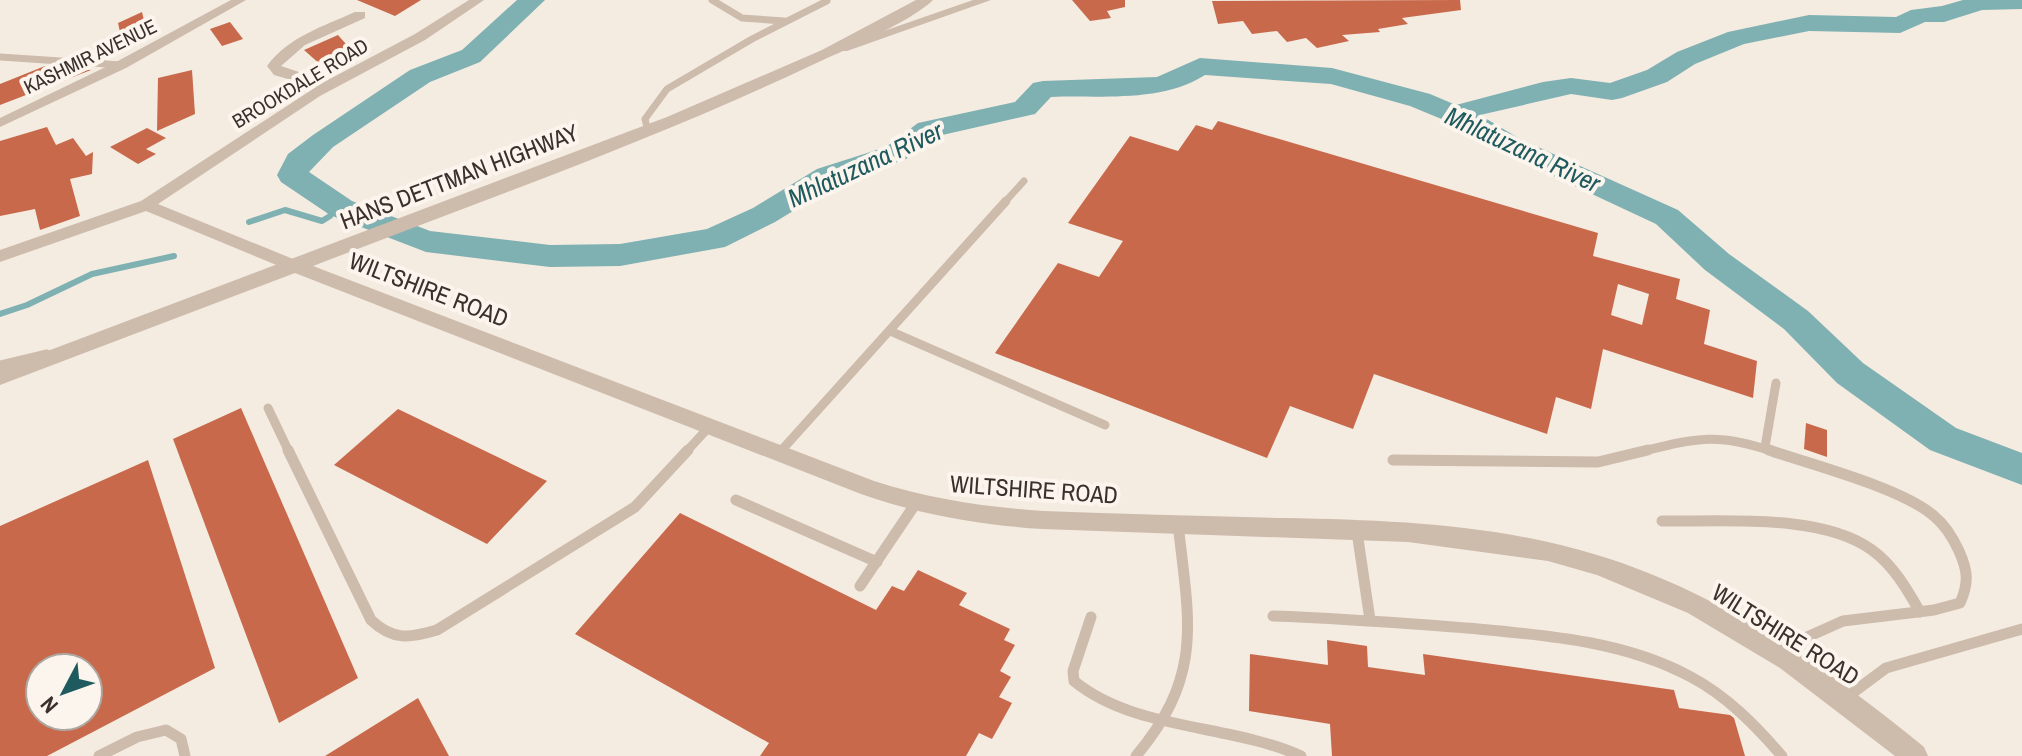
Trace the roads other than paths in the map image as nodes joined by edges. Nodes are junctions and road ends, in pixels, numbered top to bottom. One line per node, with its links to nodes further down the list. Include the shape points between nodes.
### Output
1 (240, 0): 11 (street, KASHMIR AVENUE)
2 (478, 0): 12 (street, BROOKDALE ROAD)
3 (712, 0): 8 (lane, via 742,18)
4 (926, 0): 9 (street, HANS DETTMAN HIGHWAY)
5 (985, 0): 9 (street)
6 (827, 1): 8 (lane)
7 (360, 15): 12 (street, via 312,37 274,66)
8 (787, 21): 14 (lane, via 667,89 645,119)
9 (832, 52): 14 (street, HANS DETTMAN HIGHWAY)
10 (0, 57): 11 (lane)
11 (121, 65): 13 (street, KASHMIR AVENUE)
12 (327, 86): 16 (street, BROOKDALE ROAD)
13 (0, 123)
14 (648, 131): 18 (street, HANS DETTMAN HIGHWAY)
15 (1024, 181): 19 (lane)
16 (146, 205): 17 (street, BROOKDALE ROAD); 18 (street, WILTSHIRE ROAD)
17 (0, 256)
18 (297, 267): 20 (street, HANS DETTMAN HIGHWAY); 26 (street, WILTSHIRE ROAD)
19 (890, 331): 25 (lane); 28 (lane)
20 (73, 350): 21 (lane); 22 (street, HANS DETTMAN HIGHWAY)
21 (0, 365)
22 (0, 377)
23 (1776, 383): 27 (lane)
24 (268, 408): 26 (lane, via 371,620 385,635 407,639 437,630 635,507)
25 (1105, 425)
26 (709, 427): 28 (street, WILTSHIRE ROAD)
27 (1765, 447): 29 (lane, via 1722,437 1598,462); 37 (lane, via 1907,498 1934,516 1952,537 1967,569 1967,588 1960,603)
28 (779, 453): 31 (street, WILTSHIRE ROAD)
29 (1393, 460)
30 (736, 500): 35 (lane)
31 (916, 503): 33 (street, WILTSHIRE ROAD, via 1012,518); 35 (lane)
32 (1662, 521): 37 (lane, via 1835,532 1860,541 1881,557)
33 (1178, 524): 34 (street, WILTSHIRE ROAD); 44 (lane, via 1188,624 1186,666)
34 (1357, 532): 40 (lane); 42 (street, WILTSHIRE ROAD, via 1495,542 1605,568 1690,604)
35 (877, 562): 36 (lane)
36 (860, 586)
37 (1920, 612): 42 (lane, via 1822,627)
38 (1273, 616): 40 (lane)
39 (1091, 617): 44 (lane, via 1074,681 1091,695)
40 (1370, 620): 49 (lane, via 1549,636 1629,652 1681,672 1716,693)
41 (2022, 629): 43 (lane, via 1886,668)
42 (1775, 652): 43 (street, WILTSHIRE ROAD)
43 (1844, 700): 50 (street, WILTSHIRE ROAD)
44 (1165, 721): 47 (lane); 48 (lane)
45 (99, 756): 46 (lane, via 166,730 181,739)
46 (185, 756)
47 (1136, 756)
48 (1301, 756)
49 (1782, 756)
50 (1915, 756)

